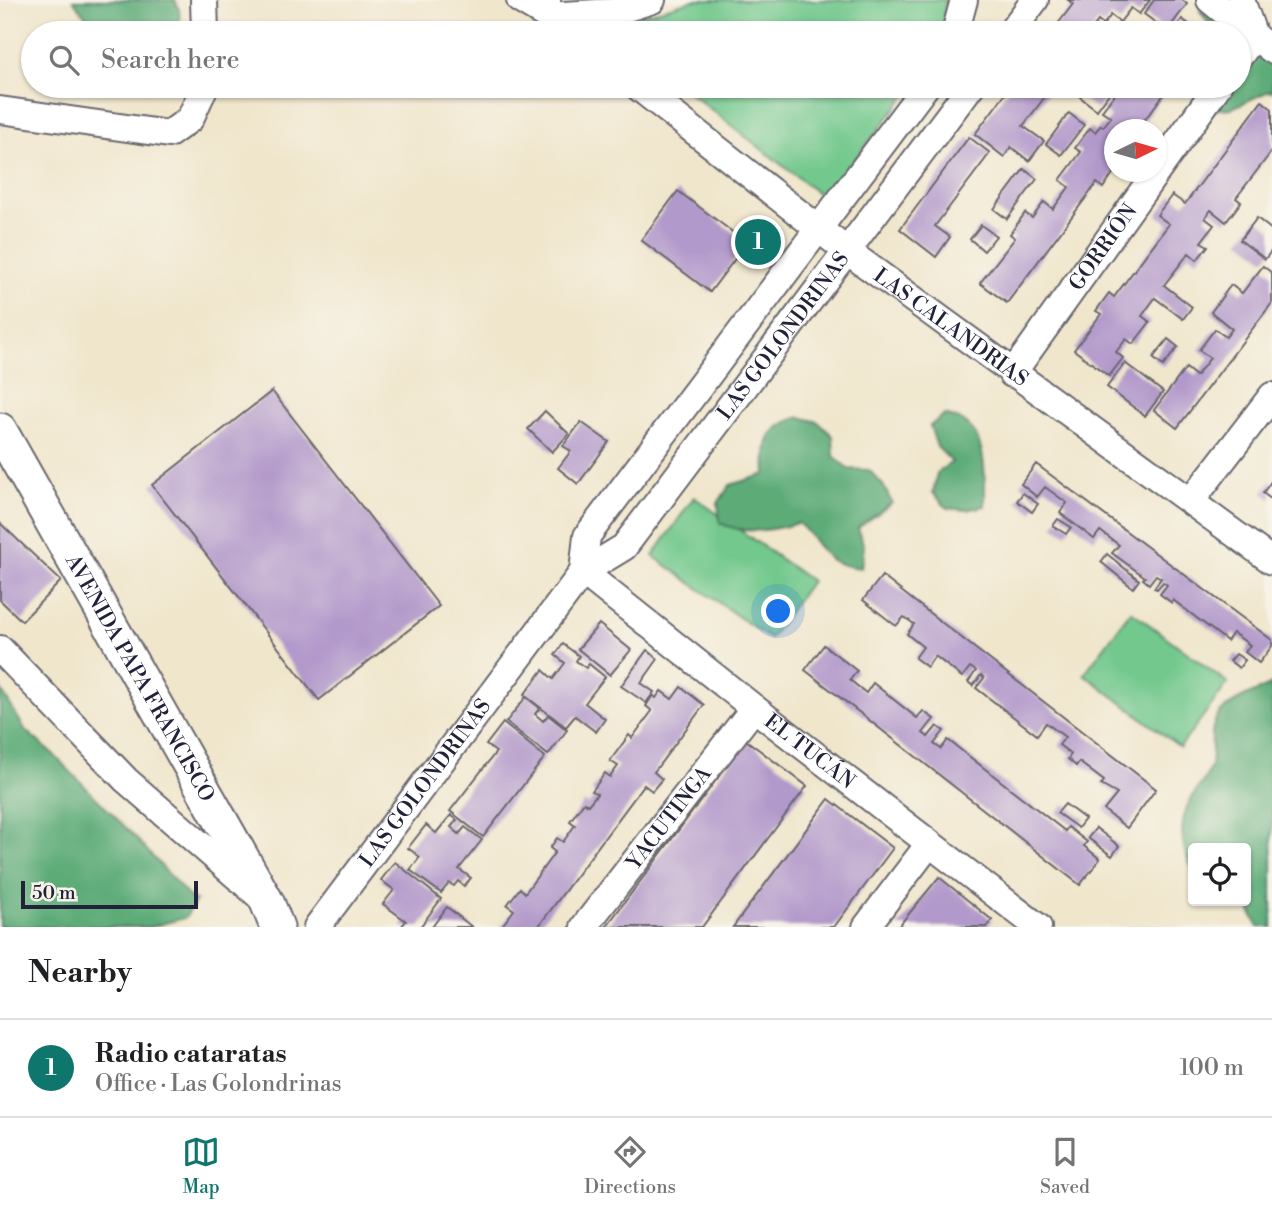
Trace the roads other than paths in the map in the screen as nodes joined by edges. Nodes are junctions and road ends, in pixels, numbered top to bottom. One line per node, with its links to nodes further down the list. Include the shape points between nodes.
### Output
1 (204, 0): 9 (street)
2 (520, 0): 8 (street)
3 (652, 0): 8 (street, via 614,12)
4 (964, 0): 10 (street)
5 (1035, 0): 11 (street)
6 (1210, 0): 12 (street)
7 (1241, 0): 13 (street)
8 (547, 8)
9 (205, 21)
10 (958, 21)
11 (1019, 21)
12 (1230, 21)
13 (1247, 21)
14 (200, 98): 19 (street, via 190,119 169,134)
15 (652, 98): 20 (street, LAS CALANDRIAS)
16 (917, 98): 20 (street, LAS GOLONDRINAS)
17 (962, 98): 21 (street, LAS GOLONDRINAS)
18 (1209, 98): 22 (street, GORRIÓN)
19 (0, 110)
20 (820, 228): 21 (street, LAS CALANDRIAS); 27 (street, LAS GOLONDRINAS, via 587,536)
21 (847, 251): 22 (street, LAS CALANDRIAS); 27 (street, LAS GOLONDRINAS, via 624,547)
22 (1012, 374): 25 (street, LAS CALANDRIAS)
23 (1272, 396): 25 (street)
24 (0, 430): 31 (main road, AVENIDA PAPA FRANCISCO)
25 (1191, 501): 26 (street, LAS CALANDRIAS)
26 (1272, 561)
27 (583, 572): 29 (street, EL TUCÁN); 32 (street, LAS GOLONDRINAS)
28 (0, 649): 31 (street, via 125,780)
29 (754, 708): 30 (street, EL TUCÁN); 33 (street, YACUTINGA)
30 (929, 844): 34 (street); 35 (street, EL TUCÁN)
31 (272, 915)
32 (317, 927)
33 (583, 927)
34 (866, 927)
35 (1038, 927)

